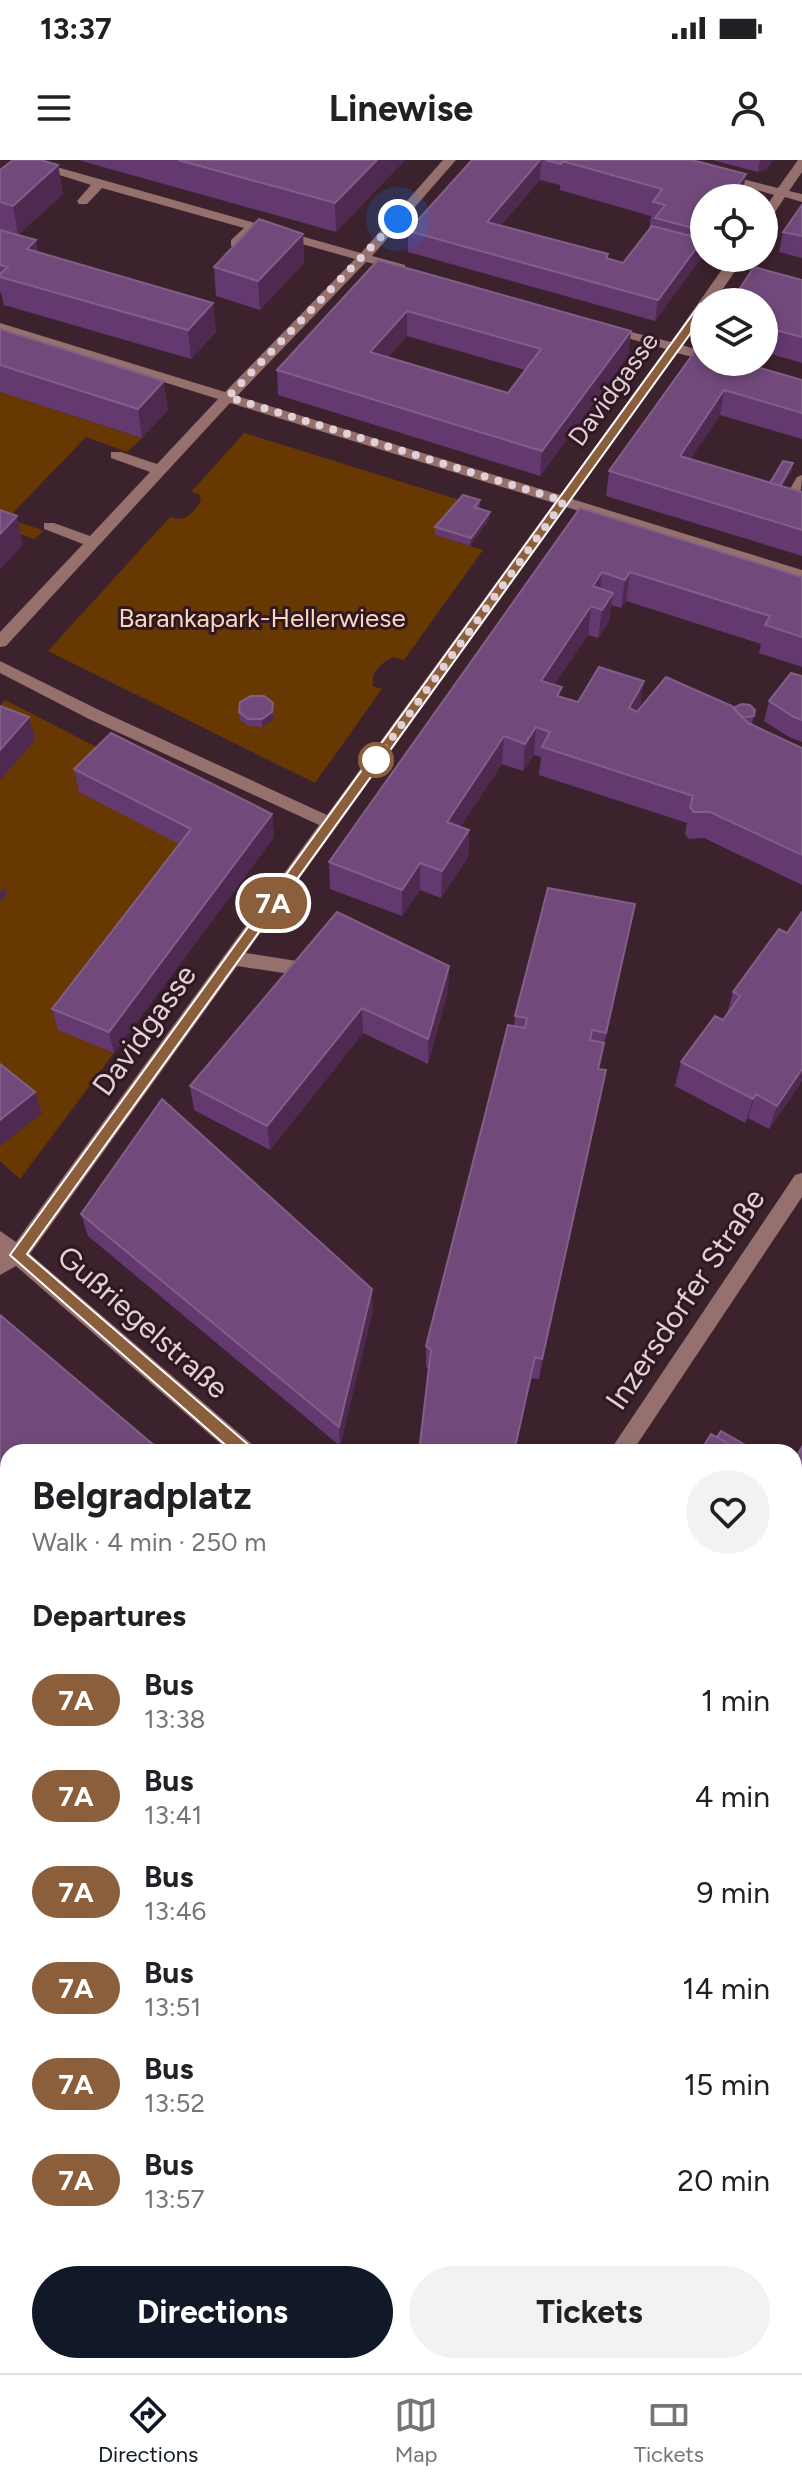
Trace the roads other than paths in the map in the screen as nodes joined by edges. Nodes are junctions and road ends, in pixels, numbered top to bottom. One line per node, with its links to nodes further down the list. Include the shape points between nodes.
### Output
1 (8, 160): 5 (street)
2 (18, 160): 7 (street)
3 (450, 160): 14 (street)
4 (802, 163): 8 (street)
5 (0, 167)
6 (710, 174): 8 (street)
7 (100, 183): 11 (street); 12 (street)
8 (781, 192): 9 (street); 10 (street)
9 (778, 197)
10 (802, 198)
11 (83, 201)
12 (253, 227): 13 (street); 14 (street)
13 (236, 243)
14 (363, 258): 15 (street); 21 (street)
15 (408, 271)
16 (587, 322): 19 (street)
17 (0, 327): 21 (street)
18 (690, 327): 19 (street, Davidgasse)
19 (676, 348): 20 (street); 25 (street, Davidgasse)
20 (690, 352)
21 (228, 397): 23 (street); 25 (street)
22 (116, 455): 23 (street)
23 (159, 470): 28 (street)
24 (802, 480): 26 (street)
25 (564, 501): 30 (street); 34 (street, Davidgasse)
26 (783, 512)
27 (49, 526): 28 (street)
28 (93, 542): 32 (street)
29 (765, 545): 30 (street)
30 (756, 560): 31 (street)
31 (802, 575)
32 (0, 642)
33 (0, 666): 34 (street)
34 (330, 823): 35 (street, Davidgasse)
35 (233, 958): 36 (street); 39 (street, Davidgasse)
36 (326, 972)
37 (802, 1181): 41 (street, Inzersdorfer Straße)
38 (0, 1240): 39 (street, Gußriegelstraße)
39 (9, 1260): 40 (street, Gußriegelstraße)
40 (235, 1444)
41 (625, 1444)

